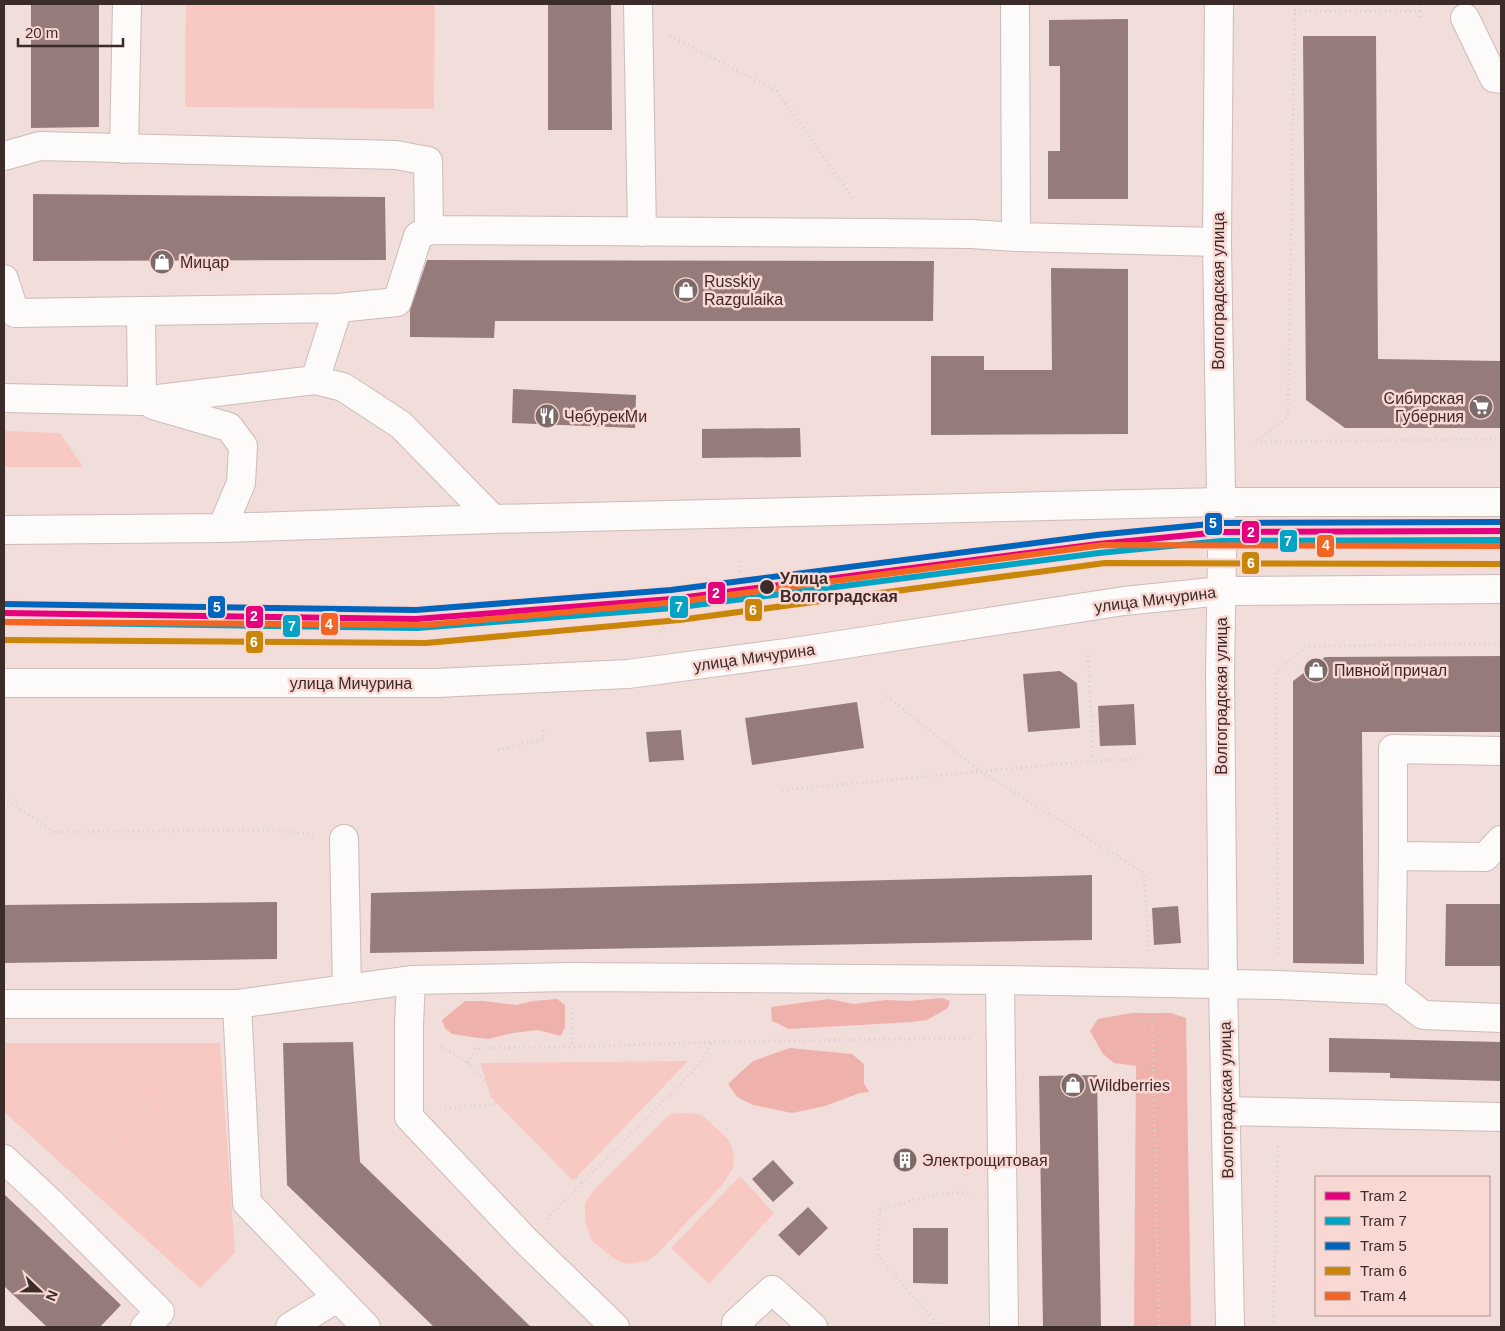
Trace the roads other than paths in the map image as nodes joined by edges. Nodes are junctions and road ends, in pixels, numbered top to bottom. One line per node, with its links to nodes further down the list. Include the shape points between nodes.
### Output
1 (127, 4): 7 (main road)
2 (638, 4): 10 (main road)
3 (1015, 4): 11 (main road)
4 (1219, 4): 12 (main road, Волгоградская улица)
5 (1465, 18): 6 (main road, via 1494,78)
6 (1501, 79)
7 (124, 148): 8 (main road, via 40,146); 9 (main road, via 396,155 428,161)
8 (4, 156)
9 (429, 230): 10 (main road); 14 (main road, via 418,236 397,302)
10 (642, 232): 11 (main road)
11 (1016, 237): 12 (main road)
12 (1217, 242): 19 (main road, Волгоградская улица)
13 (4, 278): 15 (main road, via 15,313)
14 (338, 308): 15 (main road); 16 (main road)
15 (141, 312): 18 (main road)
16 (315, 380): 18 (main road); 21 (main road, via 343,387 401,425)
17 (4, 398): 18 (main road)
18 (142, 401): 22 (main road, via 229,427 242,446 241,483)
19 (1220, 502): 20 (main road); 21 (main road); 25 (main road, Волгоградская улица)
20 (1501, 502)
21 (493, 519): 22 (main road)
22 (222, 528): 23 (main road)
23 (4, 530)
24 (1501, 589): 25 (main road, улица Мичурина)
25 (1222, 591): 26 (main road, улица Мичурина, via 1124,601 628,674 437,683); 33 (main road, Волгоградская улица)
26 (4, 683)
27 (1501, 751): 30 (main road, via 1393,749)
28 (344, 839): 34 (main road)
29 (1501, 840): 30 (main road, via 1485,857)
30 (1393, 856): 35 (main road)
31 (411, 980): 32 (main road, via 571,977); 34 (main road); 46 (main road, via 409,1117 525,1240)
32 (1000, 980): 33 (main road); 49 (main road)
33 (1223, 985): 35 (main road); 39 (main road, Волгоградская улица)
34 (347, 989): 37 (main road)
35 (1391, 990): 38 (main road, via 1423,1016)
36 (4, 1004): 37 (main road)
37 (236, 1004): 42 (main road, via 247,1203)
38 (1501, 1018)
39 (1227, 1111): 40 (main road); 50 (main road, Волгоградская улица)
40 (1501, 1117)
41 (4, 1159): 43 (main road, via 160,1312)
42 (337, 1298): 44 (main road); 45 (main road)
43 (145, 1327)
44 (290, 1327)
45 (366, 1327)
46 (615, 1327)
47 (741, 1327): 48 (main road, via 736,1323 772,1290)
48 (813, 1327)
49 (1004, 1327)
50 (1230, 1327)

